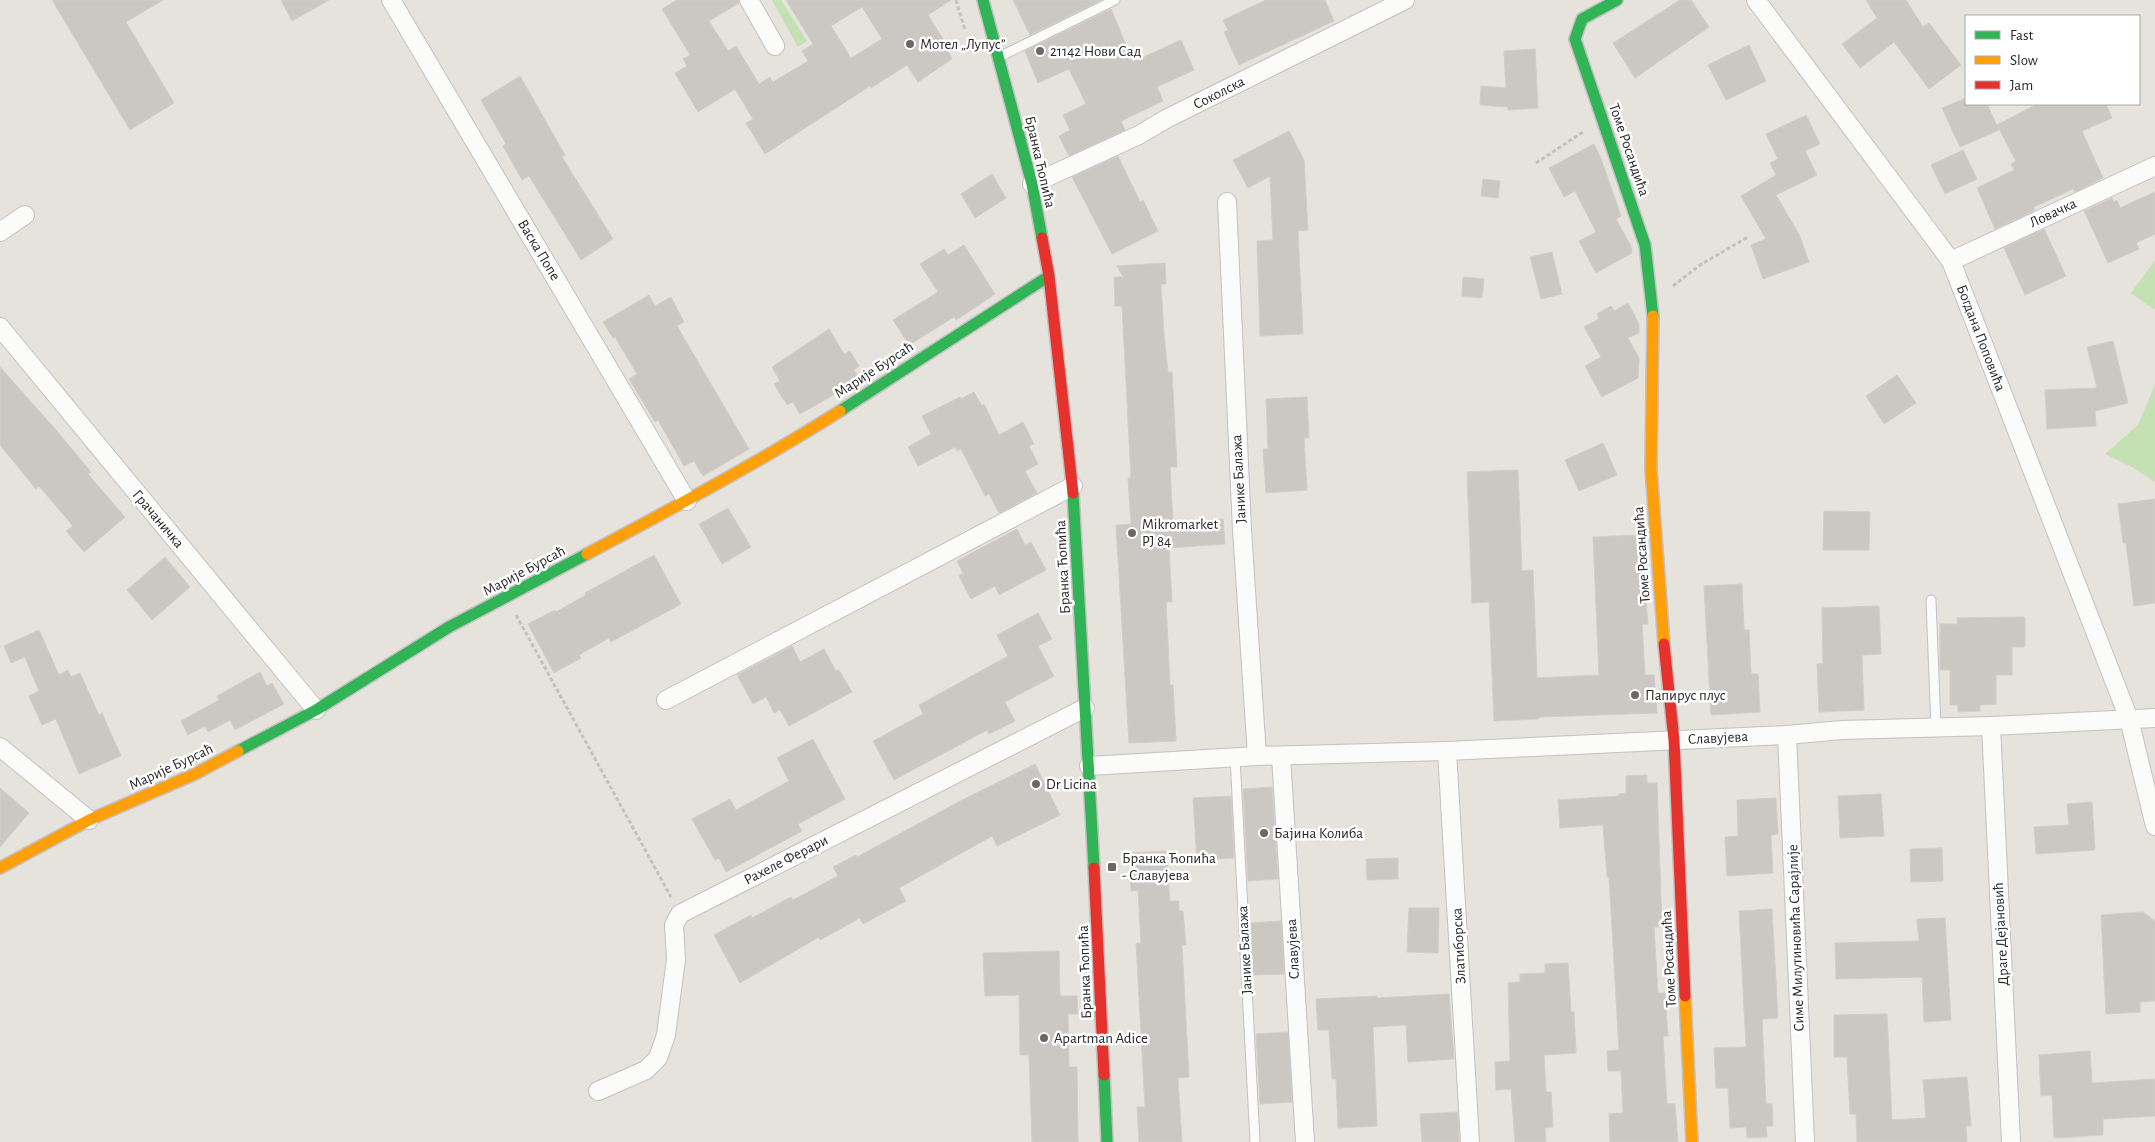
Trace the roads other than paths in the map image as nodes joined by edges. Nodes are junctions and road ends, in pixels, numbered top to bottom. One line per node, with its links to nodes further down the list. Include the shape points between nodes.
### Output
1 (391, 0): 19 (street, Васка Попе)
2 (748, 0): 8 (street)
3 (983, 0): 9 (street, Бранка Ћопића)
4 (1116, 0): 9 (lane)
5 (1405, 0): 11 (street, Соколска, via 1139,135)
6 (1617, 0): 29 (street, Томе Росандића, via 1582,19 1575,38 1645,245 1653,310 1651,469)
7 (1756, 0): 15 (street, Богдана Поповића)
8 (775, 46)
9 (999, 57): 11 (street, Бранка Ћопића)
10 (2155, 166): 15 (street, Ловачка)
11 (1032, 184): 16 (street, Бранка Ћопића)
12 (1227, 202): 32 (street, Јанике Балажа, via 1242,530)
13 (25, 215): 14 (street)
14 (0, 232)
15 (1951, 261): 25 (street, Богдана Поповића)
16 (1049, 276): 18 (street, Бранка Ћопића); 19 (street, Марије Бурсаћ, via 793,440)
17 (0, 327): 23 (street, Грачаничка)
18 (1074, 486): 21 (street); 22 (street, Бранка Ћопића)
19 (687, 501): 23 (street, Марије Бурсаћ, via 449,627)
20 (1931, 600): 27 (lane)
21 (666, 700)
22 (1085, 708): 35 (street, Бранка Ћопића); 39 (street, Рахеле Ферари, via 680,914 674,924 676,959 666,1035 658,1058 646,1070)
23 (316, 710): 36 (street, Марије Бурсаћ, via 195,774)
24 (2155, 718): 25 (street, Славујева)
25 (2129, 719): 26 (street, Славујева); 37 (street, Богдана Поповића)
26 (1991, 726): 27 (street, Славујева); 46 (street, Драге Дејановић)
27 (1936, 728): 28 (street, Славујева)
28 (1787, 735): 29 (street, Славујева); 45 (street, Симе Милутиновића Сарајлије)
29 (1674, 740): 31 (street, Славујева); 44 (street, Томе Росандића)
30 (0, 747): 36 (street)
31 (1447, 750): 33 (street, Славујева); 43 (street, Златиборска)
32 (1257, 756): 33 (street, Славујева); 34 (street, Славујева)
33 (1282, 756): 42 (street, Славујева)
34 (1235, 757): 35 (street, Славујева); 41 (lane, Јанике Балажа)
35 (1089, 766): 40 (street, Бранка Ћопића)
36 (89, 820): 38 (street, Марије Бурсаћ)
37 (2155, 826)
38 (0, 868)
39 (598, 1092)
40 (1107, 1142)
41 (1255, 1142)
42 (1304, 1142)
43 (1470, 1142)
44 (1692, 1142)
45 (1805, 1142)
46 (2011, 1142)

